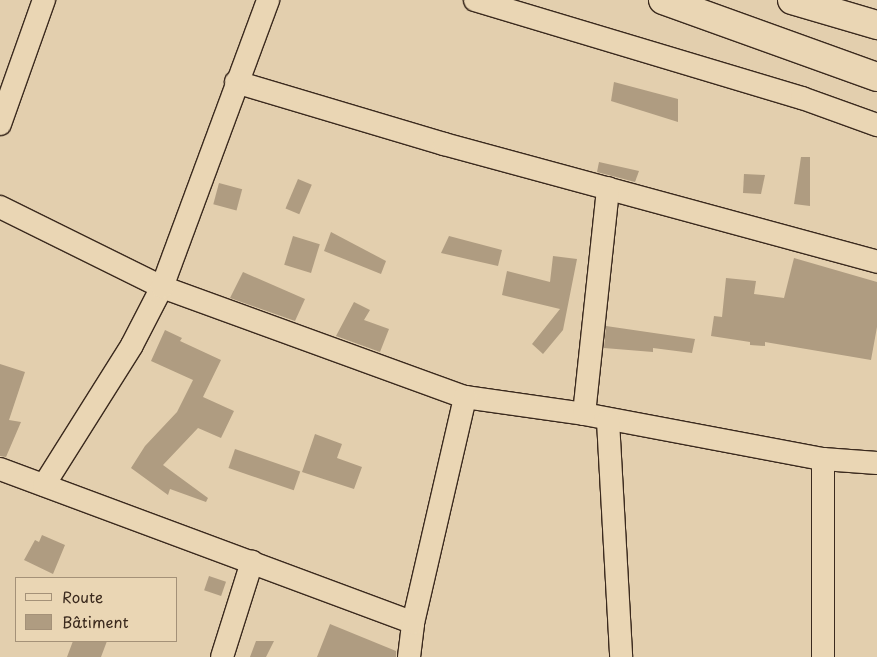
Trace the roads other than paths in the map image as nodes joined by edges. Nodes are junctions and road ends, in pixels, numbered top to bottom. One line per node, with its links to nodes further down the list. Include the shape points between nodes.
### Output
1 (44, 0): 9 (street)
2 (268, 0): 8 (street)
3 (475, 0): 10 (street, via 802,98)
4 (663, 0): 7 (main road)
5 (792, 0): 6 (main road)
6 (877, 25)
7 (877, 77)
8 (236, 82): 11 (street); 14 (street)
9 (0, 124)
10 (877, 125)
11 (608, 188): 13 (street); 16 (street)
12 (0, 207): 14 (street)
13 (877, 262)
14 (162, 287): 15 (street); 21 (street, via 132,345)
15 (465, 397): 16 (street); 23 (street)
16 (584, 414): 17 (street)
17 (608, 421): 18 (street); 26 (street)
18 (823, 459): 19 (street); 27 (street)
19 (877, 463)
20 (0, 469): 21 (street)
21 (44, 485): 22 (street)
22 (252, 562): 23 (street); 24 (street)
23 (413, 623): 25 (street)
24 (222, 657)
25 (409, 657)
26 (621, 657)
27 (823, 657)

